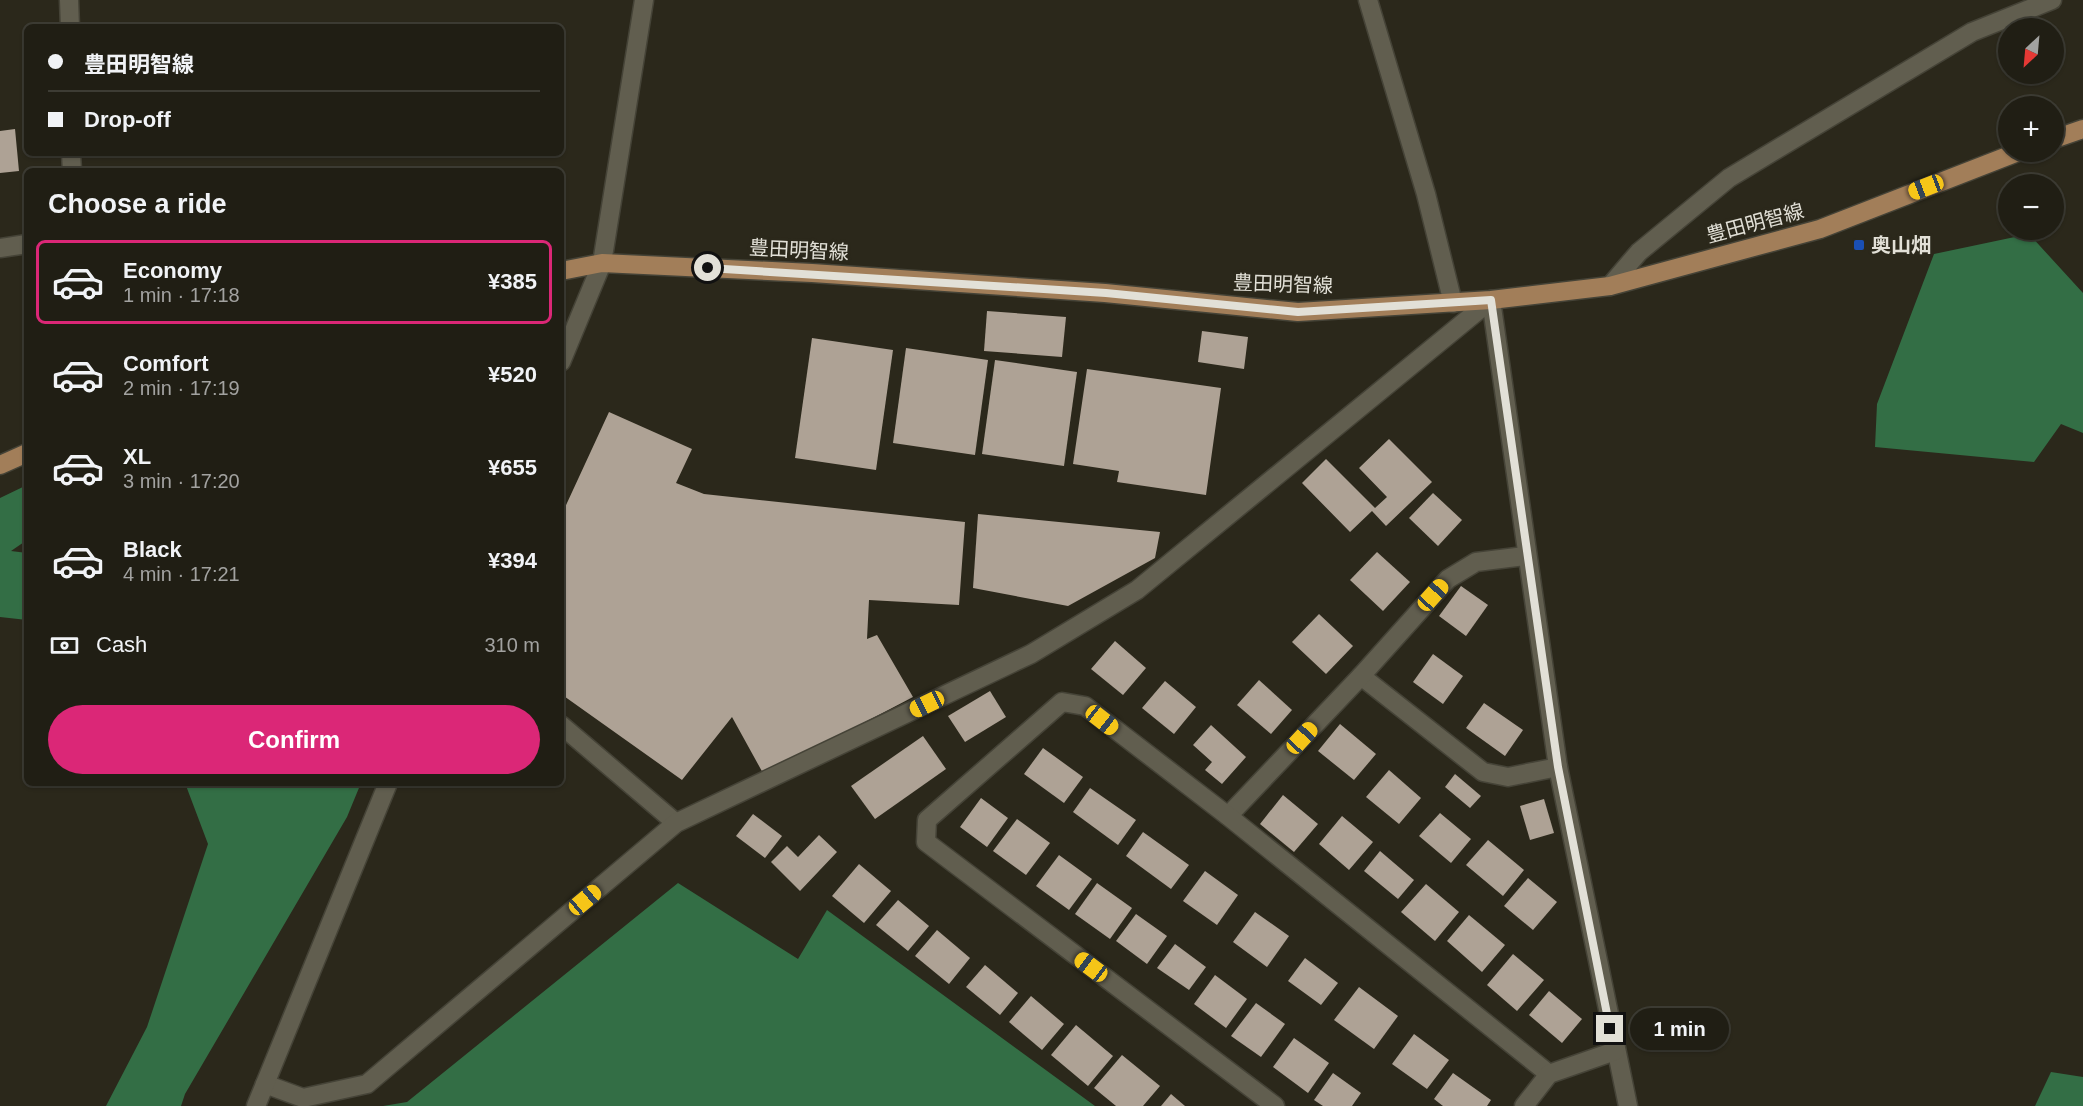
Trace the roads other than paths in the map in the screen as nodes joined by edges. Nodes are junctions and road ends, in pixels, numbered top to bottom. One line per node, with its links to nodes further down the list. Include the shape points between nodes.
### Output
1 (69, 0): 5 (street)
2 (644, 0): 11 (street)
3 (1368, 0): 15 (street, via 1426,194)
4 (2052, 0): 13 (street, via 1972,32 1729,178 1639,252)
5 (69, 24)
6 (2083, 129): 7 (main road)
7 (2064, 136)
8 (1998, 160): 13 (main road, 豊田明智線, via 1820,229)
9 (24, 244): 10 (street)
10 (0, 248)
11 (602, 263): 12 (main road, 豊田明智線); 15 (main road, 豊田明智線, via 1106,293 1298,312); 16 (street)
12 (564, 270)
13 (1610, 286): 14 (main road, 豊田明智線)
14 (1491, 300): 15 (main road, 豊田明智線); 19 (street); 25 (street, via 1137,590 1031,654)
15 (1453, 303)
16 (564, 355)
17 (24, 454): 18 (main road)
18 (0, 465)
19 (1526, 556): 20 (street, via 1476,562 1448,579); 22 (street)
20 (1361, 676): 22 (street, via 1483,772 1508,777); 24 (street)
21 (564, 728): 25 (street)
22 (1558, 767): 26 (street)
23 (387, 786): 28 (street)
24 (1228, 816): 27 (street); 30 (street, via 1085,706 1062,702 927,820 926,842)
25 (676, 823): 28 (street, via 367,1084 303,1098)
26 (1615, 1051): 27 (street); 32 (street)
27 (1549, 1074): 31 (street)
28 (265, 1084): 29 (street)
29 (256, 1106)
30 (1275, 1106)
31 (1524, 1106)
32 (1628, 1106)

